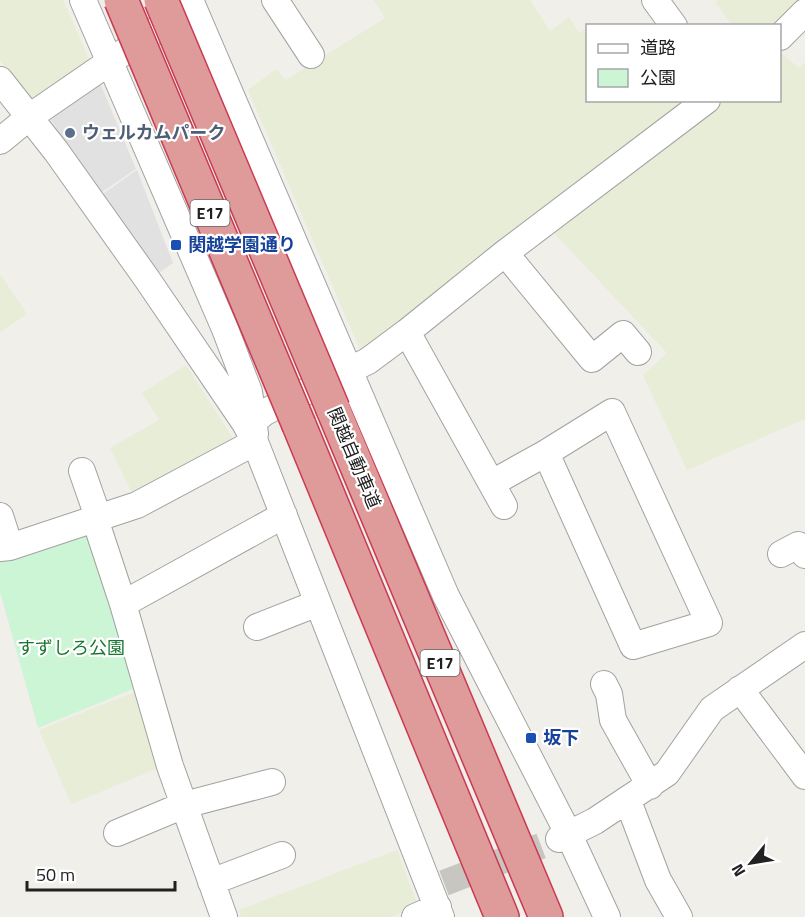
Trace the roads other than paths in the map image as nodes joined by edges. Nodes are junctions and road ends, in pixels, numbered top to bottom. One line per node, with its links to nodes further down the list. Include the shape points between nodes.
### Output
1 (84, 0): 10 (street)
2 (121, 0): 47 (highway, E17, bridge)
3 (275, 0): 9 (street)
4 (655, 0): 7 (street)
5 (186, 1): 10 (street); 20 (street); 48 (highway, 関越自動車道 / E17, bridge, via 333,410)
6 (805, 12): 8 (street)
7 (673, 24)
8 (781, 36)
9 (311, 55)
10 (109, 63): 13 (street); 16 (street)
11 (0, 80): 13 (street)
12 (704, 102): 15 (street)
13 (28, 118): 14 (street); 18 (street, via 56,151)
14 (0, 141)
15 (504, 253): 17 (street); 19 (street, via 592,358 622,334)
16 (225, 329): 18 (street); 21 (street, via 249,392)
17 (407, 332): 20 (street); 24 (street)
18 (193, 346): 21 (street, via 245,423)
19 (638, 352)
20 (350, 372): 21 (street, via 265,412); 42 (street, via 447,596)
21 (255, 431): 26 (street); 28 (street, via 138,505)
22 (546, 453): 22 (street, via 633,646 709,623 612,412); 24 (street)
23 (82, 471): 28 (street, via 96,511)
24 (492, 483): 25 (street)
25 (504, 506)
26 (284, 515): 30 (street); 31 (street)
27 (0, 516): 29 (street)
28 (95, 519): 29 (street); 31 (street)
29 (5, 548)
30 (318, 603): 32 (street); 45 (street)
31 (123, 604): 40 (street)
32 (257, 627)
33 (805, 645): 35 (street)
34 (604, 684): 38 (street, via 614,720)
35 (740, 689): 36 (street); 38 (street, via 712,709 667,773)
36 (805, 776)
37 (272, 782): 40 (street)
38 (650, 786): 39 (street)
39 (628, 801): 42 (street); 50 (street, via 657,880)
40 (184, 805): 41 (street); 44 (street)
41 (117, 833)
42 (564, 837): 49 (street)
43 (282, 855): 44 (street)
44 (211, 882): 46 (street)
45 (434, 903)
46 (224, 917)
47 (502, 917)
48 (546, 917)
49 (607, 917)
50 (680, 917)

